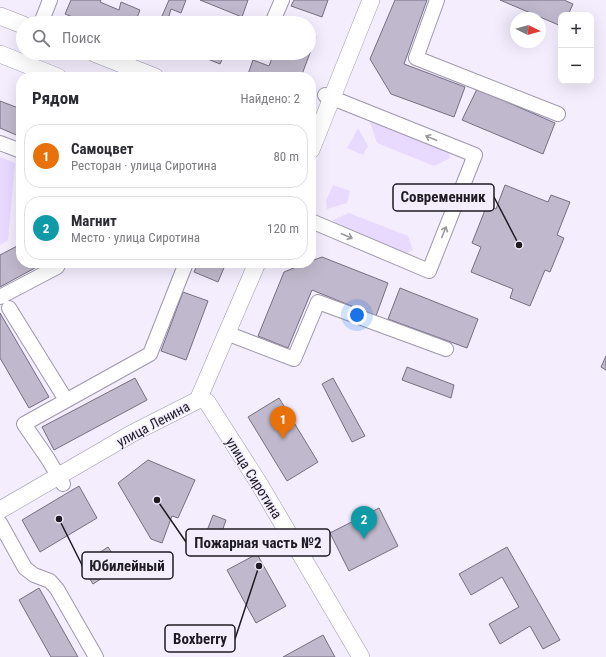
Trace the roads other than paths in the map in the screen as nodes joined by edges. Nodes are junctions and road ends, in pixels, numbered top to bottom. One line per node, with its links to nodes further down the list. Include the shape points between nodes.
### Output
1 (50, 0): 7 (street)
2 (282, 0): 8 (street)
3 (361, 0): 14 (main road)
4 (371, 0): 14 (main road)
5 (437, 0): 15 (street, via 416,58)
6 (0, 16): 9 (main road)
7 (44, 16)
8 (275, 16)
9 (16, 22)
10 (0, 54): 12 (main road)
11 (112, 60): 13 (main road)
12 (45, 72)
13 (142, 72)
14 (334, 98): 16 (main road); 19 (street, one-way to 14, via 429,271 475,155)
15 (558, 114)
16 (316, 132)
17 (0, 143): 18 (street)
18 (16, 149)
19 (316, 223)
20 (55, 268): 24 (street)
21 (184, 268): 27 (street, via 150,354)
22 (255, 268): 28 (main road, улица Ленина)
23 (263, 268): 25 (main road)
24 (4, 302): 27 (street)
25 (234, 336): 26 (street, via 294,359 318,302); 28 (main road)
26 (446, 349)
27 (66, 400): 29 (street, via 24,424)
28 (203, 401): 29 (main road, улица Ленина, via 131,434); 33 (main road, улица Сиротина, via 260,485)
29 (61, 480): 30 (main road, улица Ленина)
30 (0, 510)
31 (0, 523): 32 (street, via 25,568 34,576 50,581 57,589)
32 (96, 657)
33 (361, 657)

